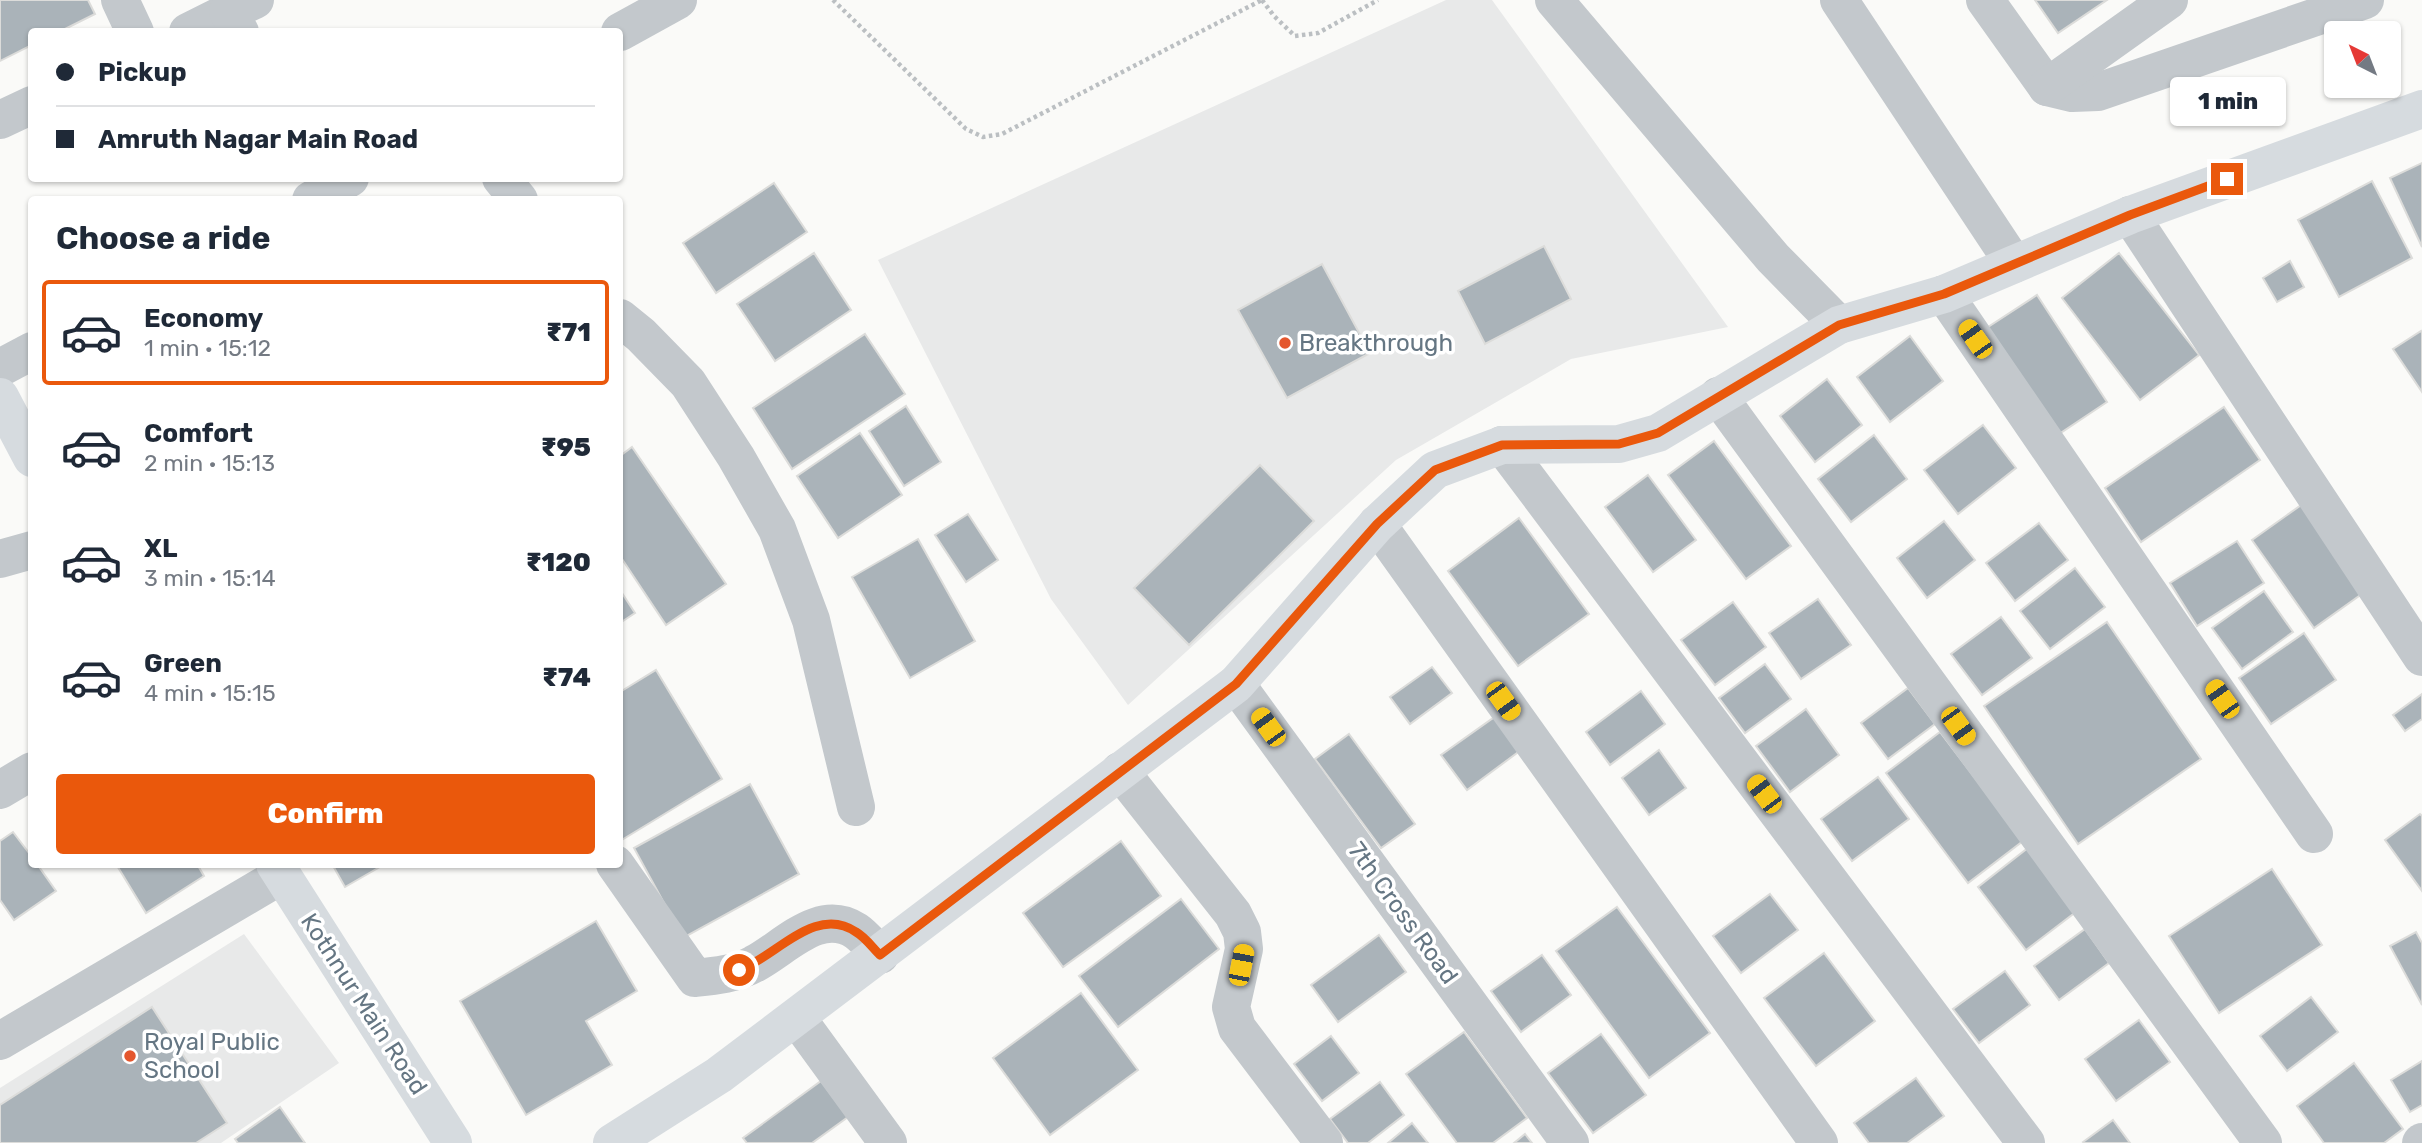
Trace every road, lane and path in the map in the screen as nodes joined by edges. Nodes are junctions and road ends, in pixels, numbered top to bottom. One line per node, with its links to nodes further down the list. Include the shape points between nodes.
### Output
1 (120, 0): 12 (street)
2 (678, 0): 14 (street)
3 (833, 0): 4 (path, via 966,130 983,138 1002,134)
4 (1262, 0): 5 (path, via 1295,36 1318,33)
5 (1378, 0)
6 (1554, 0): 25 (street, via 1773,258)
7 (1839, 0): 22 (street)
8 (1985, 0): 15 (street)
9 (2169, 0): 15 (street)
10 (2365, 0): 15 (street, via 2098,92 2072,93)
11 (241, 15): 13 (street)
12 (133, 28)
13 (200, 28)
14 (623, 30)
15 (2047, 86)
16 (28, 107): 18 (street)
17 (2422, 109): 21 (main road)
18 (0, 120)
19 (504, 182): 20 (street)
20 (516, 196)
21 (2130, 215): 22 (main road); 35 (street)
22 (2014, 264): 23 (main road)
23 (1944, 294): 25 (main road); 41 (street)
24 (623, 320): 40 (street, via 688,383 777,529 811,620)
25 (1839, 325): 29 (main road)
26 (28, 353): 27 (street)
27 (0, 368)
28 (0, 397): 31 (main road)
29 (1718, 397): 30 (main road, via 1658,433 1619,444); 54 (street)
30 (1502, 445): 32 (main road, via 1435,470); 53 (street)
31 (28, 450)
32 (1377, 524): 36 (main road); 52 (street)
33 (28, 551): 34 (street)
34 (0, 559)
35 (2422, 657)
36 (1236, 684): 37 (main road); 51 (street, 7th Cross Road)
37 (1120, 771): 44 (main road); 50 (street, via 1233,914 1244,949 1231,1007 1237,1028)
38 (28, 773): 39 (street)
39 (0, 790)
40 (856, 807)
41 (2314, 834)
42 (618, 868): 44 (street, via 695,978 752,965 810,927 834,923 856,931)
43 (279, 870): 46 (street); 47 (main road, Kothnur Main Road)
44 (880, 955): 45 (main road)
45 (797, 1018): 48 (main road, via 719,1076); 49 (street)
46 (0, 1041)
47 (453, 1143)
48 (612, 1143)
49 (888, 1143)
50 (1324, 1143)
51 (1570, 1143)
52 (1819, 1143)
53 (2026, 1143)
54 (2263, 1143)

